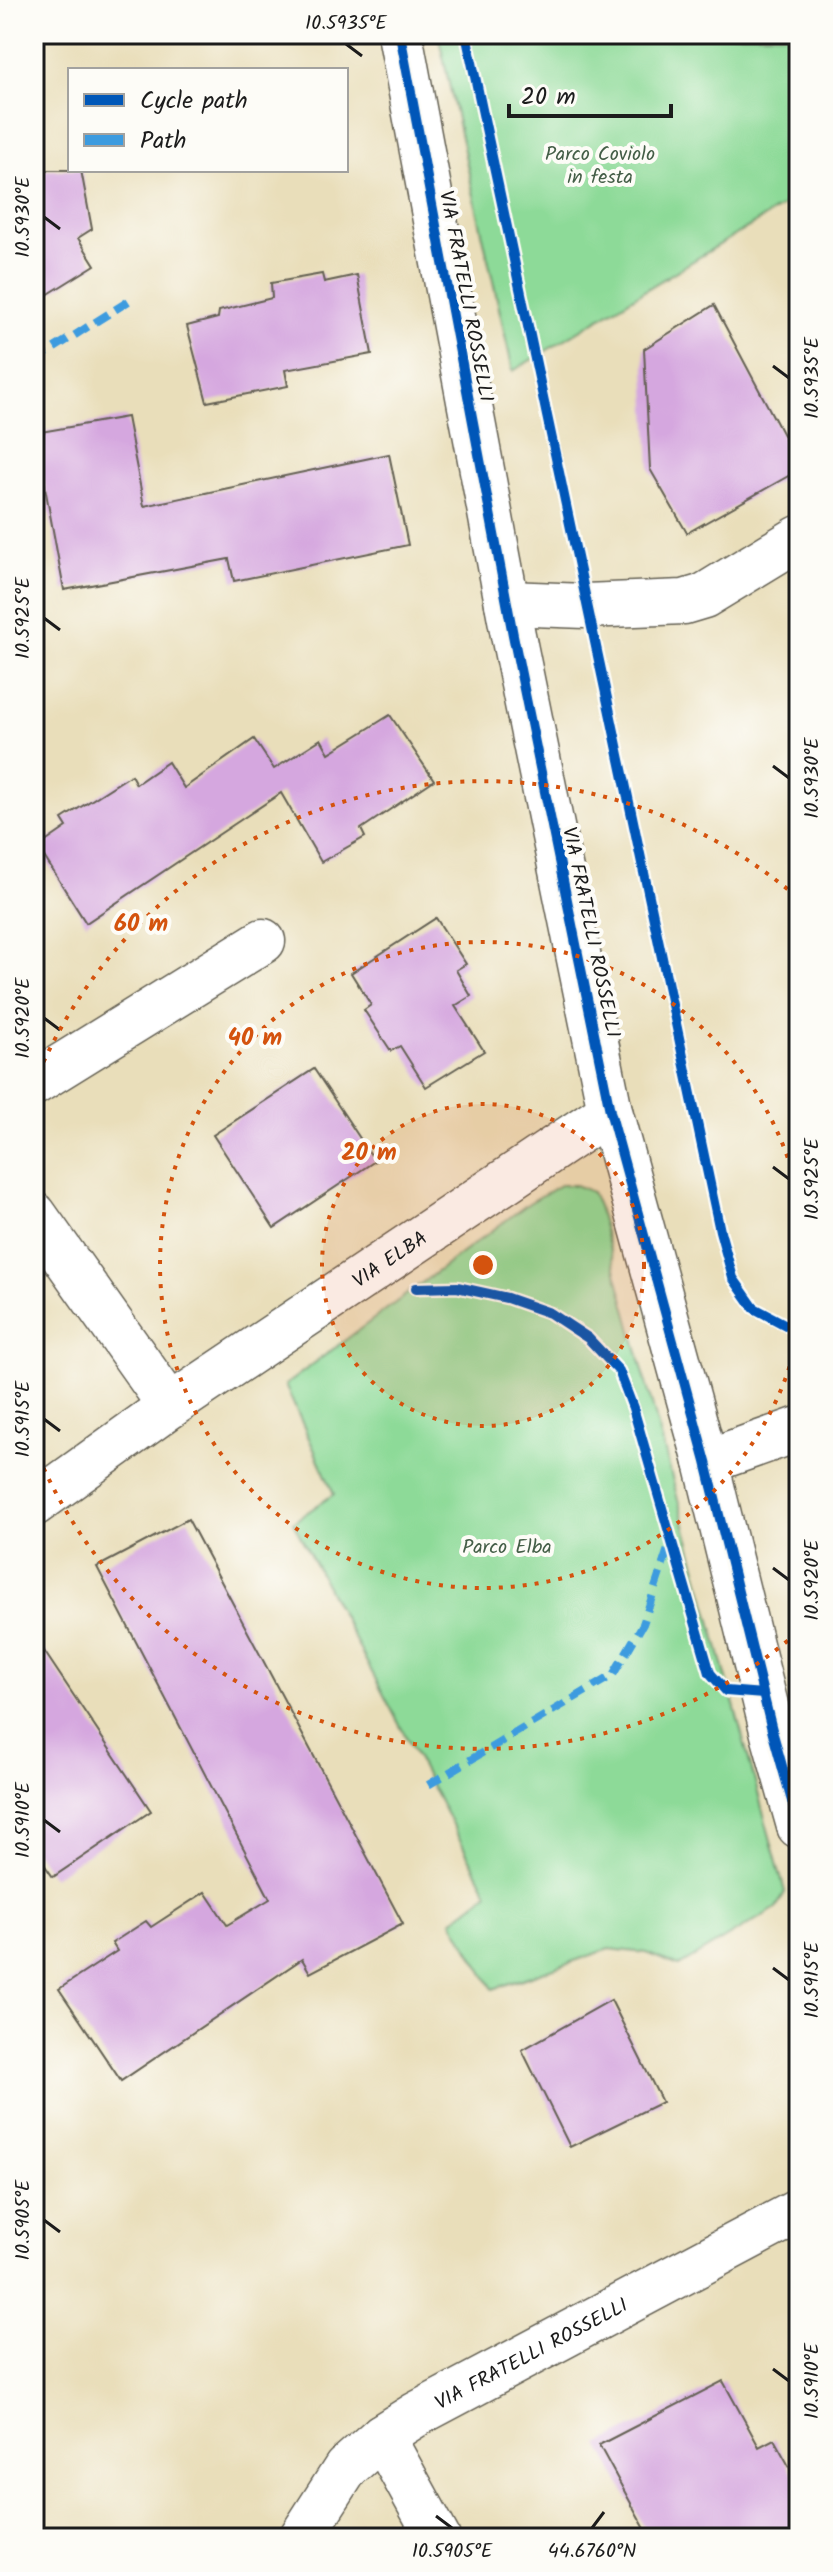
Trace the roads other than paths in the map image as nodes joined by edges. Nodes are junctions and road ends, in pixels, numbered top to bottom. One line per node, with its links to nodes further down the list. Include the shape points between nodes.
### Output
1 (400, 34): 3 (street, VIA FRATELLI ROSSELLI)
2 (799, 538): 3 (street, via 704,596 684,602)
3 (507, 603): 6 (street, VIA FRATELLI ROSSELLI)
4 (263, 941): 5 (street)
5 (34, 1083)
6 (610, 1111): 8 (street, VIA ELBA); 10 (street, VIA FRATELLI ROSSELLI)
7 (34, 1214): 8 (street)
8 (170, 1406): 11 (street, VIA ELBA)
9 (799, 1429): 10 (street)
10 (706, 1462): 12 (street, VIA FRATELLI ROSSELLI)
11 (34, 1504)
12 (799, 1826)
13 (799, 2211): 14 (street, VIA FRATELLI ROSSELLI)
14 (382, 2436): 15 (street, VIA FRATELLI ROSSELLI, via 346,2468); 16 (street)
15 (301, 2538)
16 (438, 2538)

